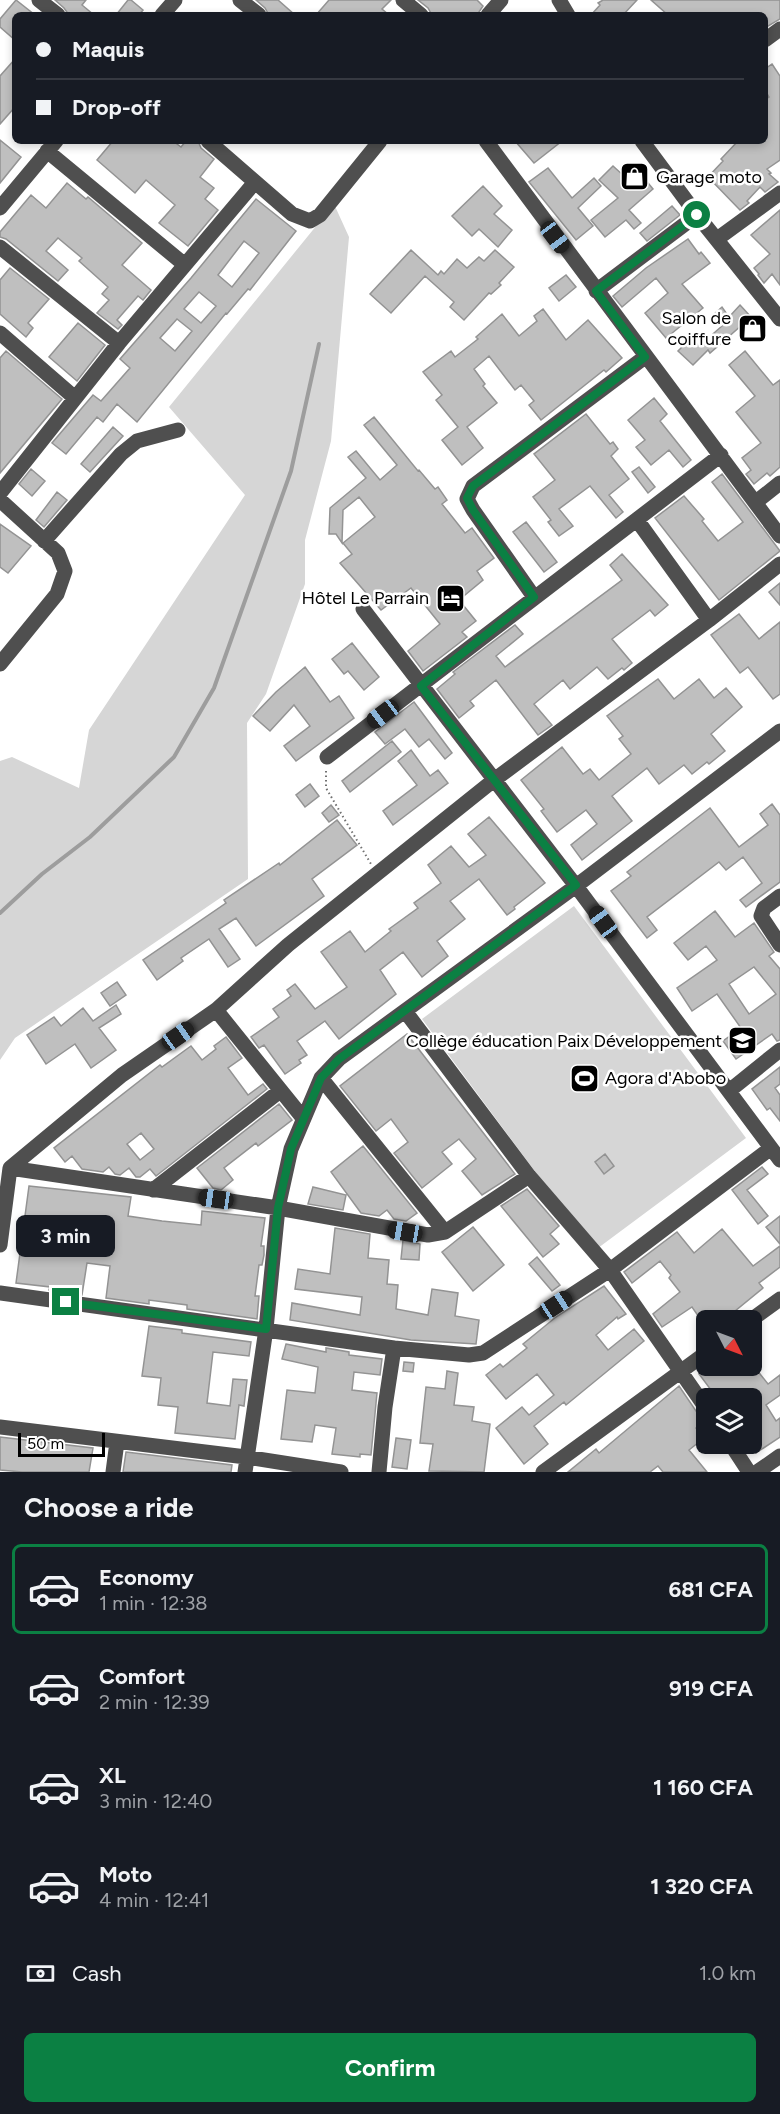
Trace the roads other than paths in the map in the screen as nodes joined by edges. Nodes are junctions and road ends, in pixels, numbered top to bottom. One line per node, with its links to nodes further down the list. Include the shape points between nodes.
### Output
1 (39, 0): 6 (street)
2 (175, 0): 7 (street)
3 (240, 0): 8 (street)
4 (403, 0): 9 (street)
5 (501, 0): 10 (street)
6 (54, 12)
7 (165, 12)
8 (255, 12)
9 (417, 12)
10 (491, 12)
11 (780, 28): 12 (street)
12 (768, 38)
13 (211, 144): 18 (street)
14 (377, 144): 18 (street, via 314,220 305,221 292,214)
15 (488, 144): 25 (street)
16 (644, 144): 21 (street)
17 (52, 146): 20 (street); 24 (street)
18 (255, 182): 24 (street)
19 (780, 193): 22 (street)
20 (0, 208)
21 (697, 215): 22 (street); 25 (street)
22 (717, 239): 26 (street)
23 (0, 247): 28 (street)
24 (185, 265): 28 (street)
25 (596, 291): 29 (street)
26 (780, 319)
27 (0, 333): 30 (street)
28 (119, 343): 30 (street)
29 (645, 357): 32 (street); 41 (street, via 473,486 467,498)
30 (75, 398): 34 (street)
31 (178, 430): 39 (street, via 137,441)
32 (721, 455): 36 (street); 37 (street)
33 (780, 483): 36 (street)
34 (0, 493)
35 (0, 500): 39 (street)
36 (756, 502): 38 (street)
37 (637, 520): 41 (street); 43 (street)
38 (780, 536)
39 (45, 541): 44 (street, via 58,553 65,571 57,594)
40 (780, 564): 43 (street)
41 (534, 597): 45 (street)
42 (363, 609): 45 (street)
43 (709, 620): 48 (street)
44 (0, 664)
45 (421, 686): 47 (street); 48 (street)
46 (780, 731): 49 (street)
47 (327, 757)
48 (494, 780): 49 (street); 52 (street, via 288,945)
49 (576, 885): 53 (street); 57 (street)
50 (780, 896): 51 (street, via 764,908 761,916)
51 (780, 945)
52 (216, 1010): 56 (street); 60 (street, via 122,1075)
53 (405, 1011): 55 (street, via 339,1059); 61 (street)
54 (780, 1050): 57 (street)
55 (321, 1078): 58 (street); 64 (street)
56 (280, 1091): 58 (street); 62 (street)
57 (729, 1091): 59 (street)
58 (303, 1118): 63 (street, via 291,1149)
59 (776, 1154): 66 (street)
60 (10, 1168): 62 (street); 65 (street)
61 (529, 1176): 64 (street); 66 (street)
62 (153, 1190): 63 (street)
63 (278, 1208): 64 (street, via 428,1235); 70 (street)
64 (445, 1232)
65 (0, 1245)
66 (610, 1270): 71 (street, via 483,1353); 73 (street)
67 (0, 1293): 70 (street)
68 (780, 1299): 69 (street)
69 (762, 1312)
70 (266, 1329): 71 (street); 79 (street)
71 (393, 1348): 82 (street)
72 (696, 1360): 73 (street)
73 (682, 1371): 74 (street); 83 (street)
74 (696, 1393)
75 (0, 1427): 76 (street)
76 (117, 1442): 79 (street); 80 (street)
77 (737, 1454): 84 (street)
78 (780, 1456): 85 (street)
79 (245, 1464): 81 (street)
80 (113, 1472)
81 (341, 1472)
82 (379, 1472)
83 (543, 1472)
84 (749, 1472)
85 (757, 1472)

